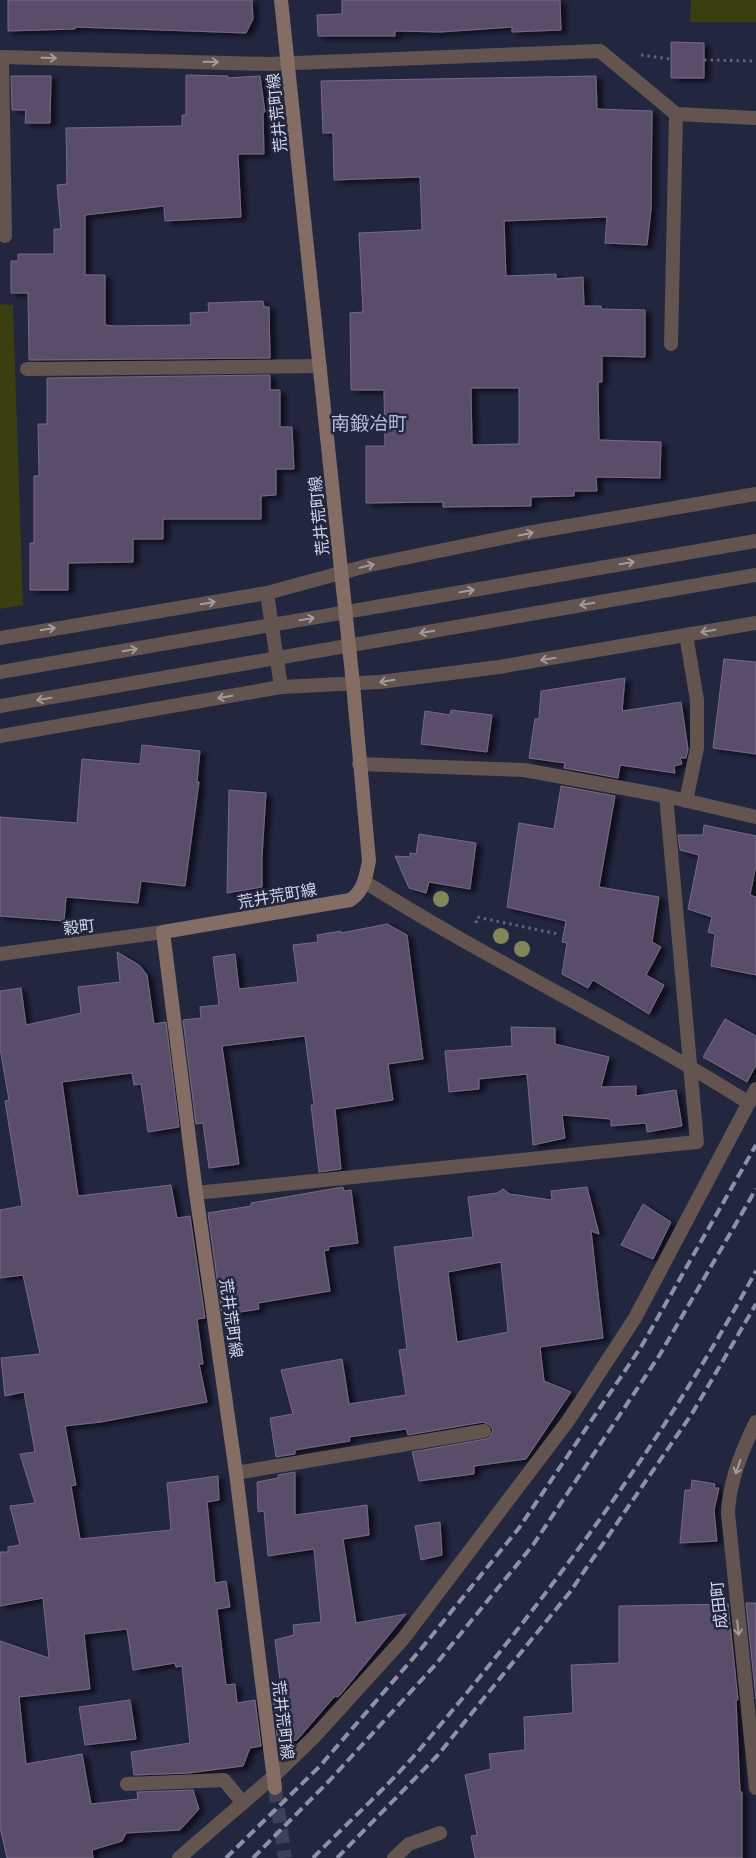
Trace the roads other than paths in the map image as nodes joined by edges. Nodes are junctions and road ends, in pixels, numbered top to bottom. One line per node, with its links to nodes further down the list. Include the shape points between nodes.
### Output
1 (280, 0): 3 (main road, 荒井荒町線)
2 (1, 57): 3 (street, one-way to 3); 6 (street)
3 (288, 63): 4 (street, via 600,50); 8 (main road, 荒井荒町線)
4 (676, 114): 5 (street); 7 (street)
5 (756, 118)
6 (5, 236)
7 (671, 344)
8 (320, 366): 9 (street); 12 (main road, 荒井荒町線)
9 (27, 369)
10 (756, 494): 12 (street, one-way to 10, via 527,533)
11 (756, 541): 18 (street, one-way to 11)
12 (341, 572): 14 (street); 19 (main road, 荒井荒町線)
13 (756, 575): 21 (street, one-way to 21)
14 (267, 593): 17 (street, one-way to 14); 20 (street)
15 (756, 623): 16 (street, one-way to 16)
16 (686, 635): 19 (street, one-way to 19, via 499,667); 25 (street, via 696,700 697,748)
17 (0, 638)
18 (0, 672)
19 (353, 684): 20 (street); 23 (main road, 荒井荒町線)
20 (281, 687): 22 (street, one-way to 22)
21 (0, 706)
22 (0, 736)
23 (360, 764): 24 (street, via 524,770); 27 (main road, 荒井荒町線, via 369,861)
24 (666, 796): 25 (street); 30 (street)
25 (686, 801): 26 (street)
26 (756, 817)
27 (365, 882): 28 (main road, 荒井荒町線, via 357,896 350,900); 30 (street, via 456,937)
28 (163, 932): 29 (street, 穀町); 33 (main road, 荒井荒町線)
29 (0, 954)
30 (690, 1066): 32 (street); 33 (street, via 697,1142)
31 (756, 1089): 32 (street)
32 (753, 1105): 38 (street, via 635,1318 568,1421 403,1639)
33 (196, 1193): 36 (main road, 荒井荒町線)
34 (756, 1422): 37 (street, 成田町, one-way to 37, via 730,1489 728,1513)
35 (484, 1431): 36 (street)
36 (236, 1472): 38 (main road, 荒井荒町線)
37 (752, 1713): 40 (street, 成田町)
38 (275, 1782): 41 (street)
39 (127, 1784): 41 (street, via 224,1780)
40 (756, 1784)
41 (243, 1803): 43 (street)
42 (440, 1833): 44 (street, via 409,1844)
43 (178, 1858)
44 (394, 1858)

